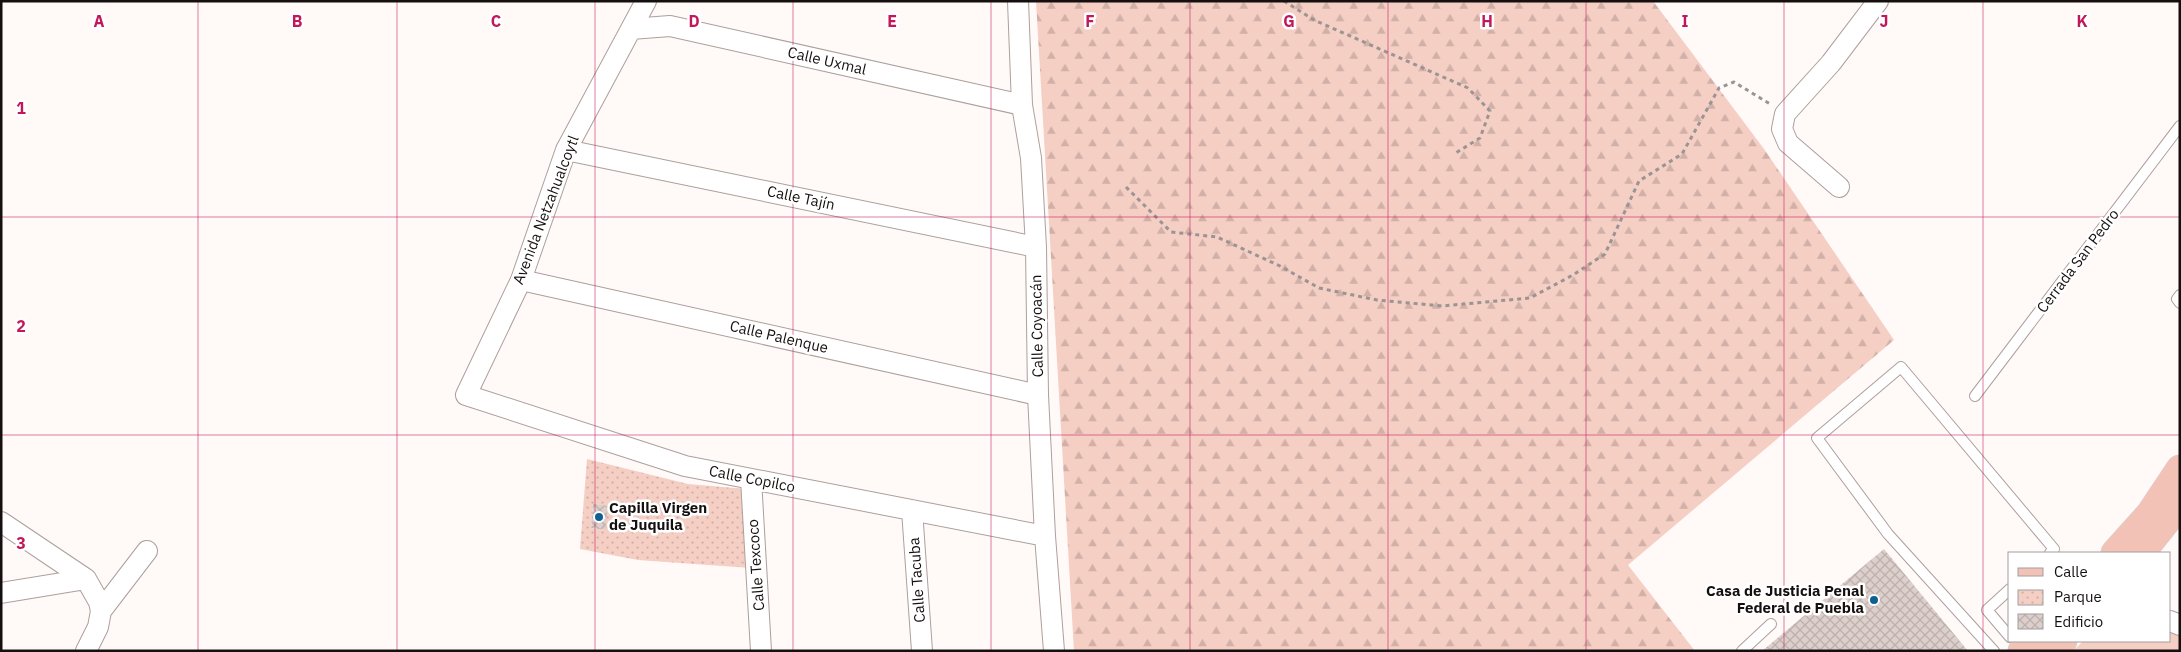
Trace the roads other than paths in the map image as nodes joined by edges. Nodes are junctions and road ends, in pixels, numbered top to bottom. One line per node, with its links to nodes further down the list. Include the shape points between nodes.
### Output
1 (646, 1): 4 (street, Avenida Netzahualcoytl)
2 (1018, 1): 5 (street, Calle Coyoacán)
3 (1878, 1): 8 (street, via 1784,122 1788,143)
4 (631, 29): 5 (street, Calle Uxmal, via 670,26); 7 (street, Avenida Netzahualcoytl)
5 (1022, 105): 9 (street, Calle Coyoacán, via 1031,158)
6 (2180, 126): 15 (lane, Cerrada San Pedro)
7 (566, 150): 9 (street, Calle Tajín); 10 (street, Avenida Netzahualcoytl)
8 (1839, 187)
9 (1036, 247): 14 (street, Calle Coyoacán)
10 (521, 280): 13 (street, Avenida Netzahualcoytl); 14 (street, Calle Palenque)
11 (2180, 295): 12 (lane, via 2177,299)
12 (2180, 302)
13 (466, 395): 17 (street, Calle Copilco, via 685,466)
14 (1038, 395): 21 (street, Calle Coyoacán)
15 (1974, 396)
16 (2180, 469): 24 (main road, via 2150,514)
17 (751, 480): 19 (street, Calle Copilco); 35 (street, Calle Texcoco)
18 (2180, 504): 25 (main road)
19 (912, 510): 21 (street, Calle Copilco); 36 (street, Calle Tacuba)
20 (1, 522): 26 (street)
21 (1045, 536): 37 (street, Calle Coyoacán)
22 (147, 552): 29 (street)
23 (2051, 552): 39 (lane, via 2054,549 1902,367 1817,438 1888,534)
24 (2116, 552)
25 (2142, 552)
26 (86, 579): 28 (street); 29 (street)
27 (2008, 592): 31 (lane, via 1987,610)
28 (1, 593)
29 (101, 611): 34 (street, via 98,627)
30 (1771, 624): 38 (lane)
31 (2008, 635)
32 (2031, 642): 40 (main road)
33 (2062, 642): 41 (main road)
34 (86, 651)
35 (761, 651)
36 (922, 651)
37 (1054, 651)
38 (1742, 651)
39 (1994, 651)
40 (2022, 651)
41 (2053, 651)

